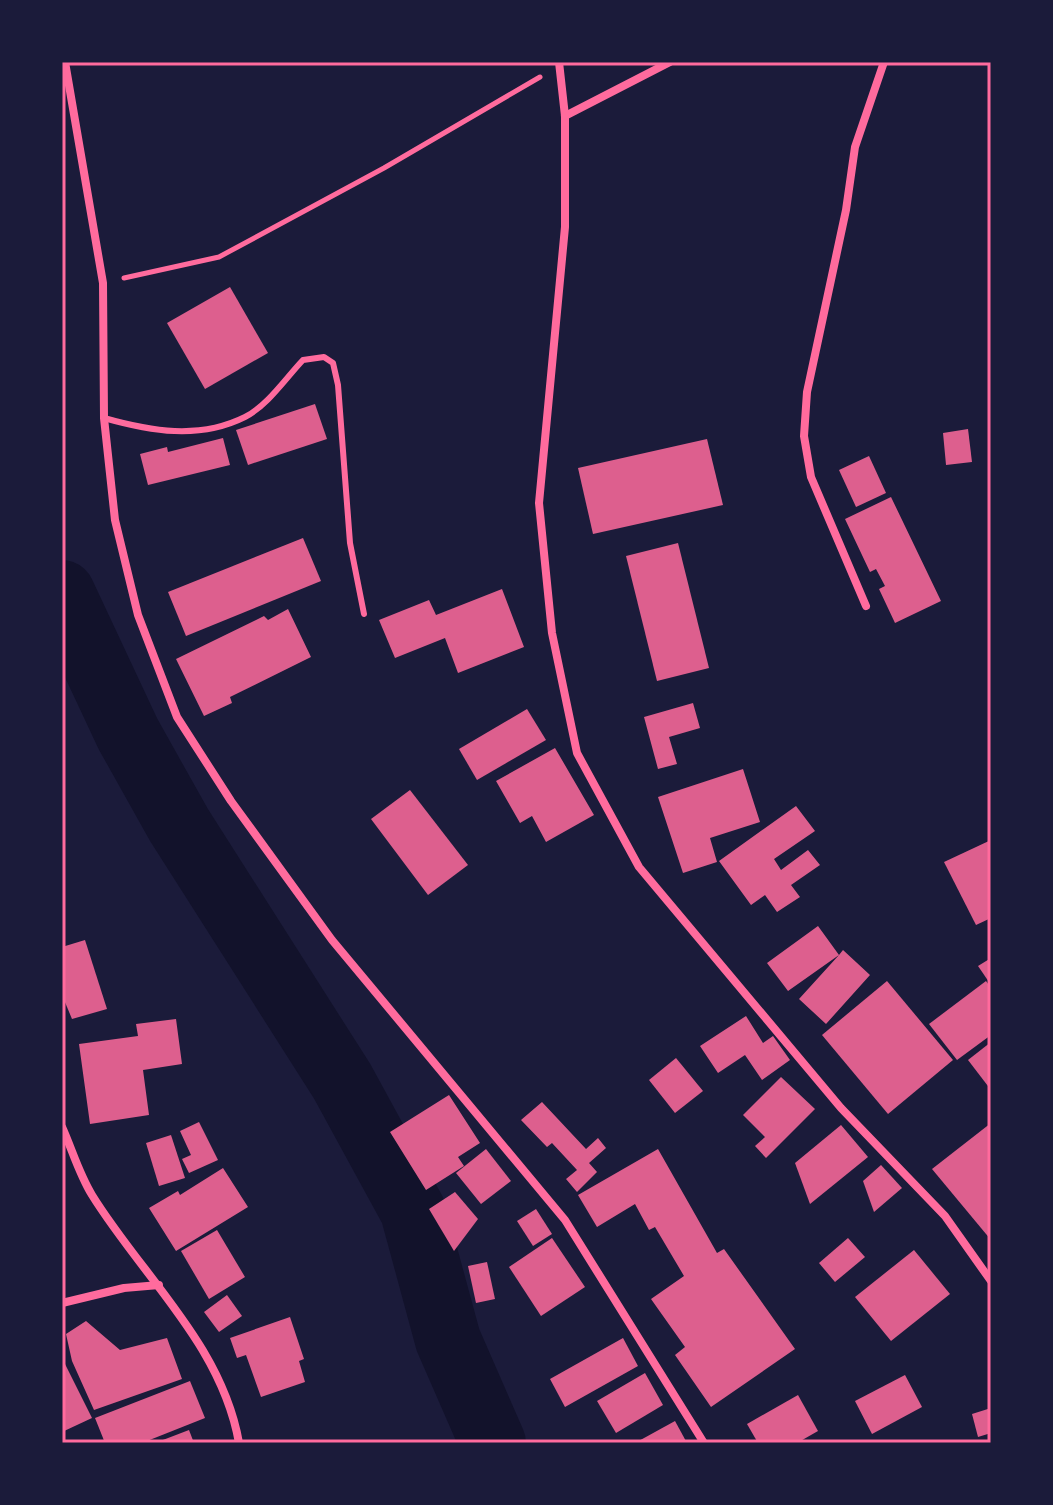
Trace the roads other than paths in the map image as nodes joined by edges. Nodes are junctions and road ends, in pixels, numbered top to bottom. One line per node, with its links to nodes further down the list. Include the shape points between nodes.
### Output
1 (65, 62): 6 (street, via 103,283)
2 (670, 62): 5 (street)
3 (884, 62): 7 (street, via 855,147 807,392 804,436 811,477)
4 (559, 64): 5 (street)
5 (565, 116): 10 (street, via 565,227 539,503 552,633 577,753 639,867 841,1108 945,1216)
6 (104, 418): 8 (lane, via 141,429 209,429 246,417 303,360 324,357 333,363 350,543); 14 (street, via 115,520 138,615 177,717 332,940 565,1220)
7 (866, 606)
8 (364, 614)
9 (62, 1127): 11 (street, via 91,1193)
10 (991, 1281)
11 (159, 1285): 12 (street); 13 (street, via 217,1378)
12 (62, 1303)
13 (239, 1443)
14 (704, 1443)

